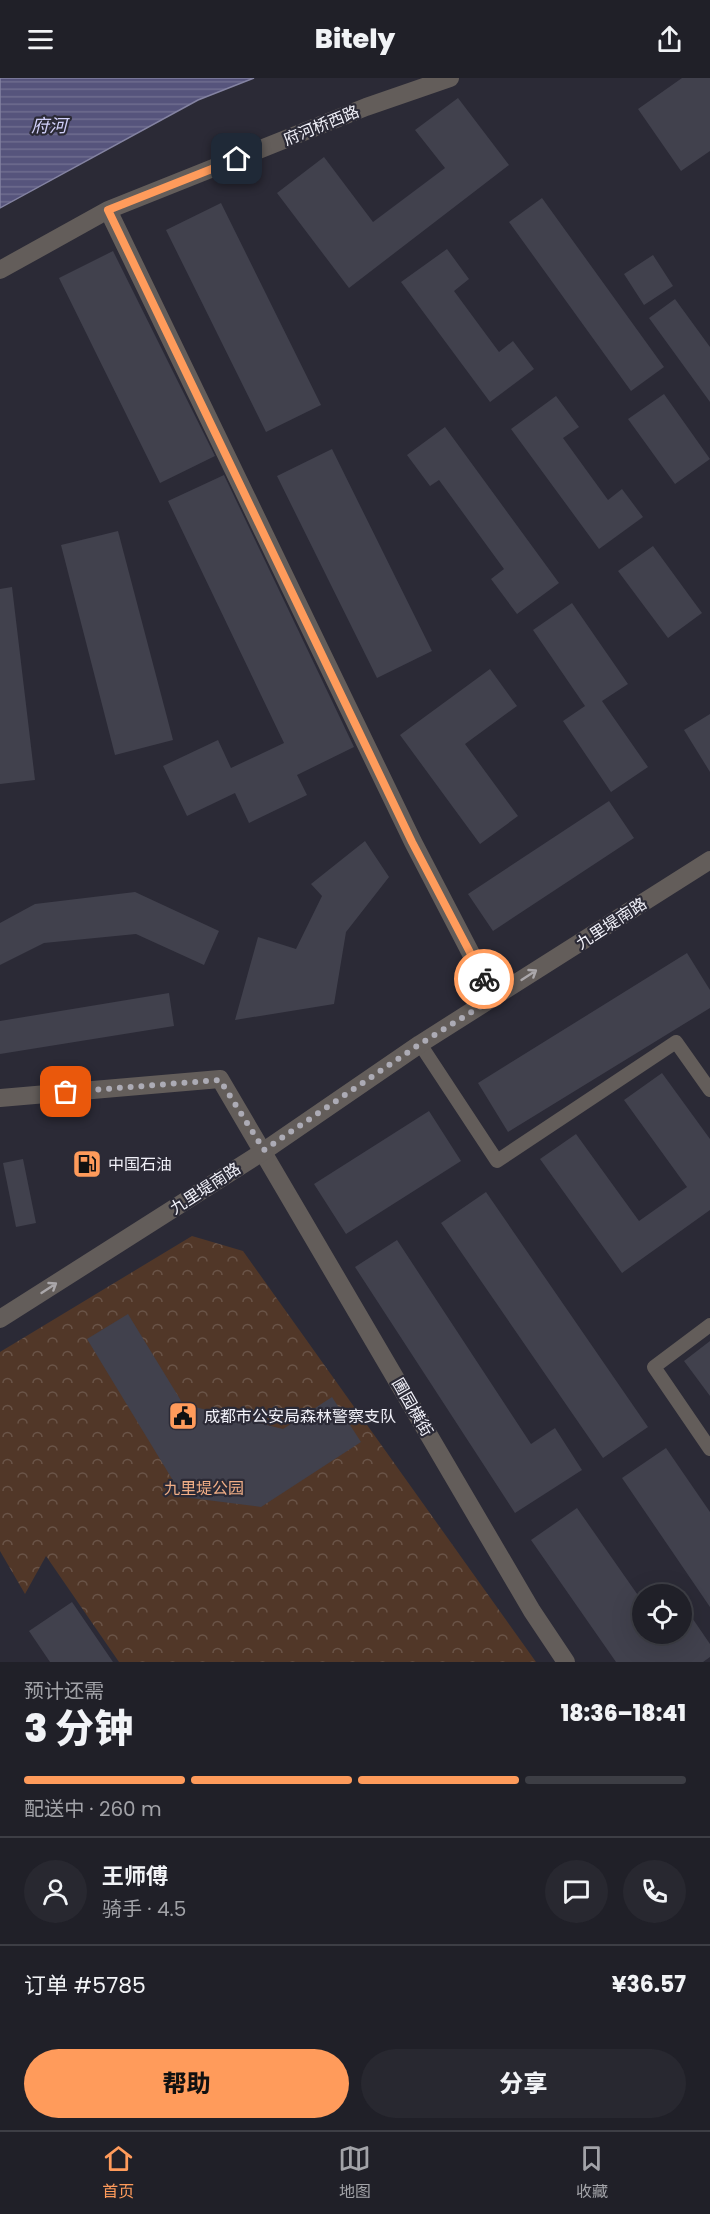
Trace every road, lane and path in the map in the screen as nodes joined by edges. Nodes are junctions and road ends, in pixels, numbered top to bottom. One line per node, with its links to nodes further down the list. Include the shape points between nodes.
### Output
1 (450, 78): 2 (street, 府河桥西路, via 366,107)
2 (108, 210): 3 (street, 府河桥西路); 5 (street, via 412,842)
3 (0, 270)
4 (710, 860): 5 (street, 九里堤南路, one-way to 4)
5 (494, 998): 6 (street, 九里堤南路)
6 (420, 1044): 7 (lane, via 496,1161 676,1042); 9 (street, 九里堤南路)
7 (710, 1090)
8 (0, 1098): 9 (street, 圃园横街, via 220,1080)
9 (264, 1150): 10 (street, 九里堤南路, one-way to 9); 13 (street, 圃园横街, via 532,1611)
10 (0, 1319)
11 (710, 1325): 12 (lane, via 654,1366)
12 (710, 1449)
13 (566, 1662)

